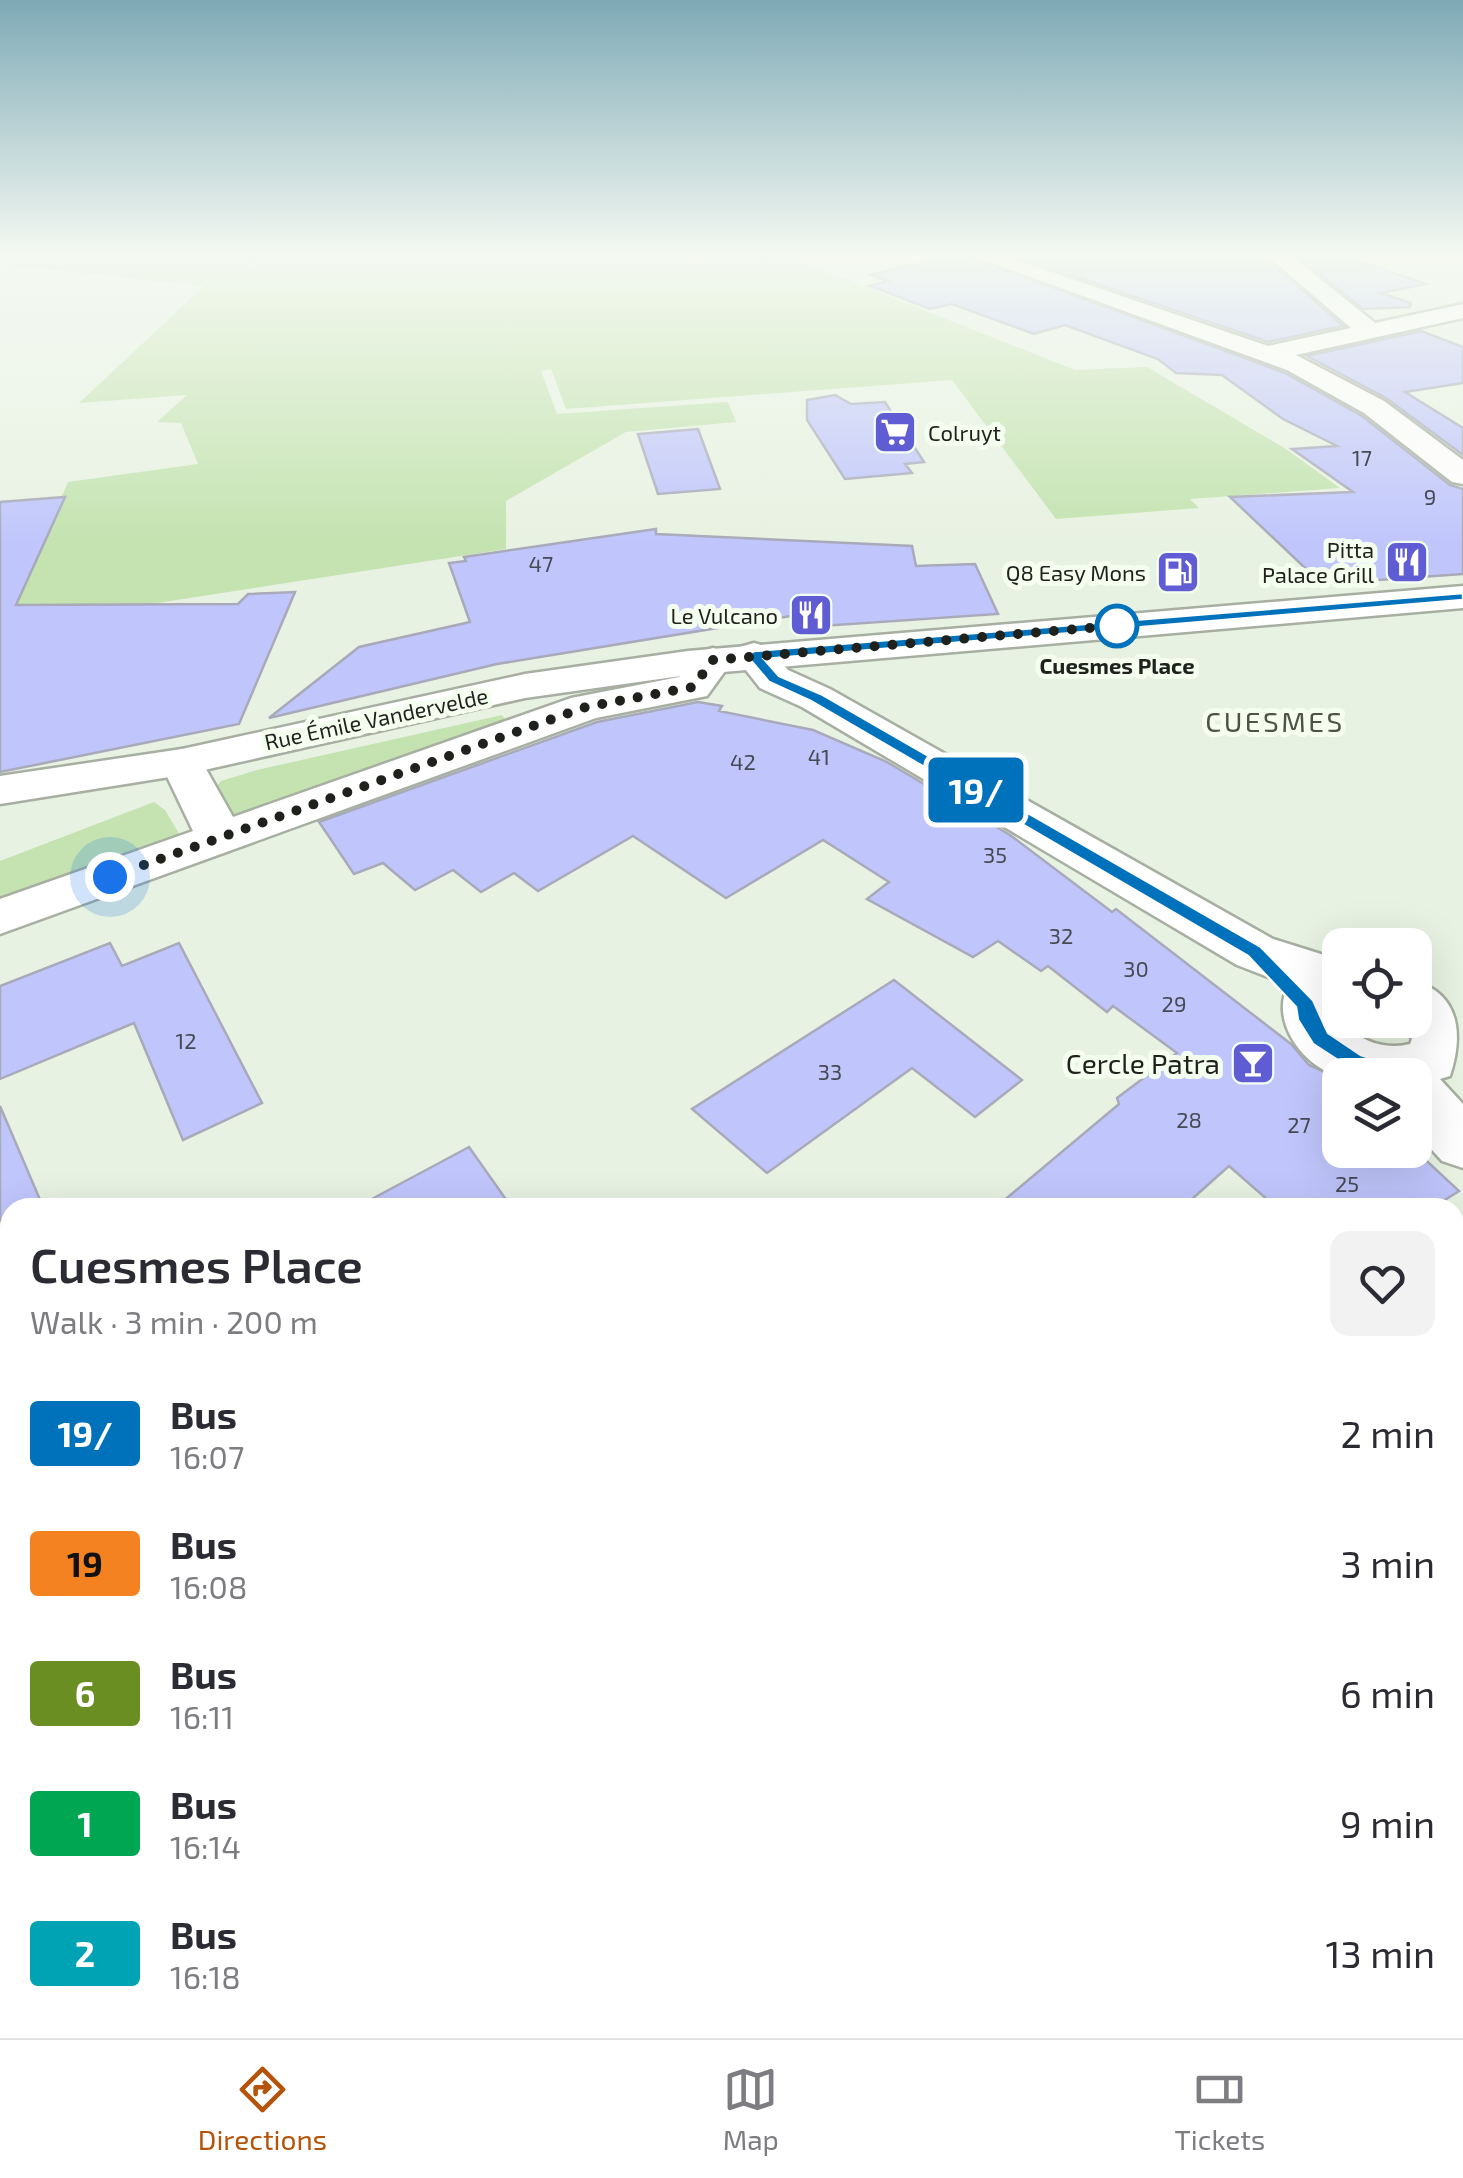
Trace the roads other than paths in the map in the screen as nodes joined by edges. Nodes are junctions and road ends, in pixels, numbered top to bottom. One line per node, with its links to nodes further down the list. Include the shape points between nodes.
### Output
1 (1274, 352): 2 (street)
2 (1270, 353): 3 (street, via 1374,407)
3 (1463, 475)
4 (1460, 599): 5 (street, Rue Émile Vandervelde)
5 (817, 650): 6 (street, Rue Émile Vandervelde); 7 (street)
6 (734, 657): 7 (street); 8 (street, Rue Émile Vandervelde, via 526,686); 11 (street, via 693,687 586,707)
7 (816, 698): 13 (street)
8 (182, 762): 9 (street, Rue Émile Vandervelde); 10 (street); 11 (street)
9 (0, 790)
10 (0, 826)
11 (219, 836): 12 (street)
12 (0, 918)
13 (1322, 986)
14 (1322, 994): 16 (street, via 1308,1020)
15 (1436, 1000): 19 (street, via 1440,1039)
16 (1322, 1035)
17 (1324, 1038): 18 (street)
18 (1352, 1058)
19 (1430, 1058)
20 (1432, 1110): 21 (street)
21 (1463, 1144)

